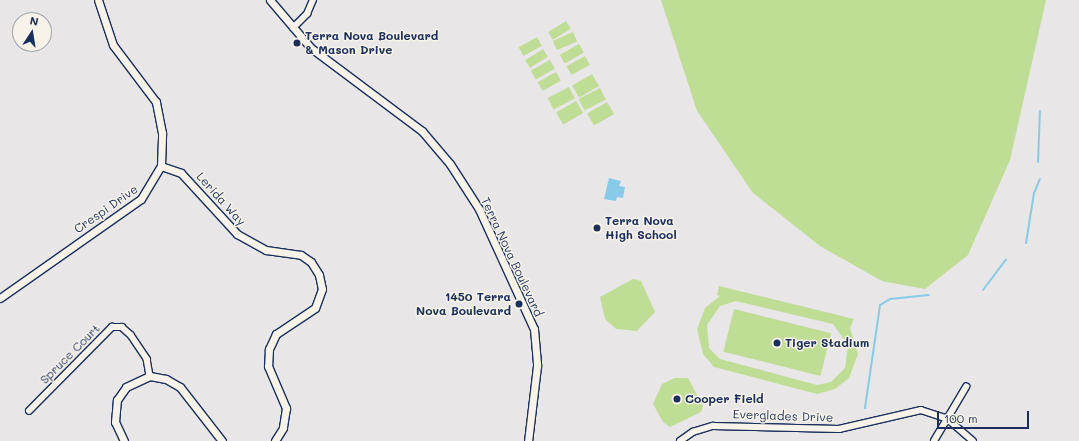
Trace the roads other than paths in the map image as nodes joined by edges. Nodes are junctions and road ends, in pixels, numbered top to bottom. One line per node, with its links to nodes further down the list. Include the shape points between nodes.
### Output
1 (98, 0): 5 (street, Crespi Drive, via 113,45 146,84 156,102 162,133)
2 (270, 0): 4 (street, Terra Nova Boulevard)
3 (313, 0): 4 (street, via 307,14)
4 (293, 28): 14 (street, Terra Nova Boulevard, via 322,57 422,131 450,164 479,209 534,329 537,366)
5 (161, 166): 6 (street, Crespi Drive, via 141,199); 13 (street, Lerida Way, via 181,173 237,234 266,250 301,255 311,262 320,275 322,289 315,308 276,334 269,349 268,366 286,408 283,428)
6 (0, 298)
7 (150, 376): 9 (street, Spruce Court, via 147,359 131,335 122,327 112,327); 11 (street, via 129,384 117,400 115,422); 12 (street, via 166,378 180,387)
8 (966, 387): 10 (street)
9 (29, 411)
10 (948, 419): 15 (street, Everglades Drive, via 921,410 839,429 713,426 693,432); 16 (street); 17 (street, Everglades Drive)
11 (124, 441)
12 (222, 441)
13 (275, 441)
14 (528, 441)
15 (680, 441)
16 (934, 441)
17 (973, 441)

